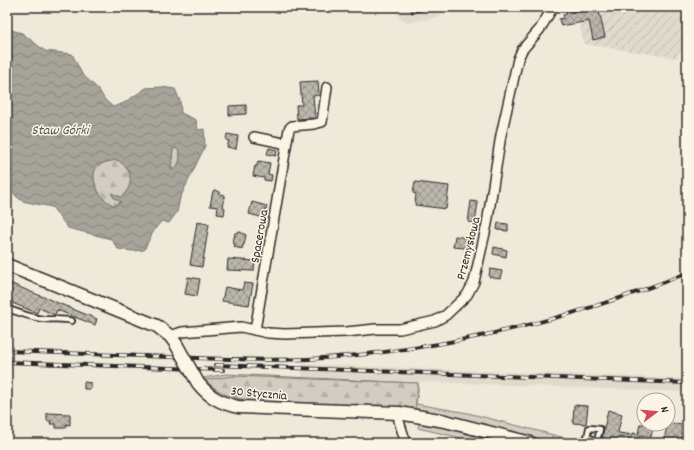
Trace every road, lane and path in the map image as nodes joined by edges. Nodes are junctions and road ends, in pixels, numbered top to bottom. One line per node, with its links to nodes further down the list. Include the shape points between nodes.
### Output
1 (553, 7): 8 (street, Przemysłowa, via 518,59 501,135 487,224 474,282 467,295 446,315 435,321 400,330 285,334)
2 (326, 87): 4 (street, Spacerowa, via 322,122 292,126 289,129)
3 (254, 137): 4 (street, via 283,143)
4 (286, 147): 8 (street, Spacerowa)
5 (7, 265): 9 (street, 30 Stycznia, via 157,326)
6 (7, 309): 7 (lane, via 37,318 65,318)
7 (72, 321)
8 (255, 330): 9 (street, Przemysłowa, via 241,327 182,332)
9 (173, 340): 10 (street, 30 Stycznia, bridge, via 198,383 212,397 226,404 238,407)
10 (399, 413): 13 (street); 14 (street, 30 Stycznia, via 445,421)
11 (587, 438): 12 (lane); 12 (lane, via 590,428 600,429); 15 (lane)
12 (597, 441): 16 (lane)
13 (406, 443)
14 (531, 443)
15 (582, 443)
16 (604, 443)

